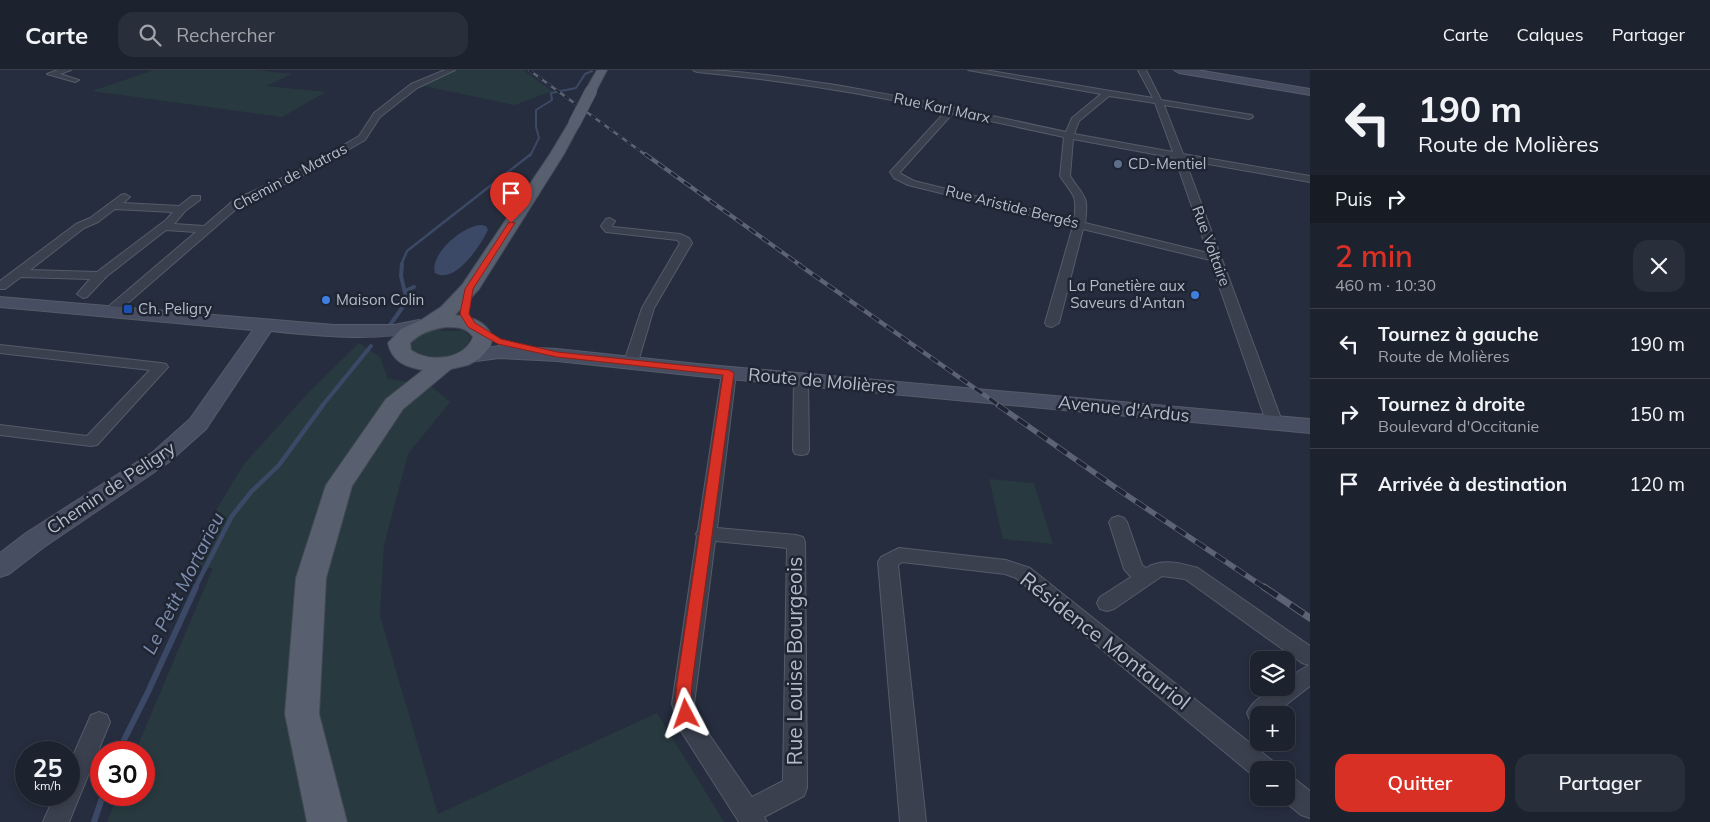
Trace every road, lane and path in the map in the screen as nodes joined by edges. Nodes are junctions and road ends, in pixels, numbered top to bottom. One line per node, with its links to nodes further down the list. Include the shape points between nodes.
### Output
1 (67, 70): 9 (street, via 51,74)
2 (451, 70): 25 (street, Chemin de Matras, via 414,86 377,115 362,138 309,169 238,202)
3 (602, 70): 29 (main road, bridge, via 557,154)
4 (697, 70): 5 (street, Rue Karl Marx)
5 (704, 70): 13 (street, Rue Karl Marx, via 779,78)
6 (972, 70): 11 (street)
7 (1142, 70): 12 (street, Rue Voltaire)
8 (1179, 70): 10 (main road)
9 (75, 80)
10 (1310, 92)
11 (1106, 94): 12 (street); 15 (street, via 1075,120)
12 (1158, 102): 14 (street); 16 (street, Rue Voltaire)
13 (952, 109): 15 (street, Rue Karl Marx); 23 (street, Rue Aristide Bergés, via 894,172 897,176 911,183)
14 (1250, 117)
15 (1069, 135): 16 (street, Rue Karl Marx); 23 (street, via 1066,176 1080,195)
16 (1179, 156): 17 (street, Rue Karl Marx); 26 (street, Rue Voltaire)
17 (1310, 179)
18 (125, 197): 20 (street)
19 (196, 198): 21 (street)
20 (113, 206): 21 (street); 27 (street, via 80,226)
21 (181, 209): 24 (street)
22 (610, 221): 42 (street, via 606,226 610,230 680,237 686,243 648,308)
23 (1079, 223): 26 (street, Rue Aristide Bergés); 33 (street)
24 (164, 227): 25 (street); 28 (street)
25 (206, 228): 32 (street, Chemin de Matras)
26 (1216, 258): 48 (street, Rue Voltaire)
27 (19, 273): 28 (street); 30 (street)
28 (100, 276): 31 (street)
29 (469, 289): 34 (main road, via 448,310); 36 (main road, via 465,314)
30 (0, 294): 32 (main road)
31 (83, 294)
32 (109, 312): 35 (main road)
33 (1052, 323)
34 (424, 325): 36 (main road, via 446,321); 37 (main road, via 388,331); 40 (main road, via 402,339 399,344)
35 (265, 326): 37 (main road); 54 (main road, Chemin de Peligry, via 198,424 180,441)
36 (476, 328): 39 (main road, Route de Molières, via 498,342); 41 (main road, via 483,337 480,347)
37 (334, 331): 40 (main road, via 386,343)
38 (0, 349): 50 (street, via 161,367 92,441)
39 (557, 354): 41 (main road, Route de Molières, via 499,352); 42 (main road, Route de Molières)
40 (402, 355): 43 (main road, via 425,364); 47 (main road, via 408,371)
41 (469, 356): 43 (main road)
42 (631, 362): 44 (main road, Route de Molières)
43 (444, 364): 47 (main road)
44 (729, 373): 45 (main road, Route de Molières); 53 (street)
45 (801, 379): 46 (main road, Route de Molières); 51 (street)
46 (939, 392): 48 (main road, Avenue d'Ardus)
47 (394, 404): 68 (main road, via 340,485 311,578 302,714)
48 (1275, 424): 49 (main road, Avenue d'Ardus)
49 (1310, 426)
50 (0, 430)
51 (801, 450)
52 (1118, 522): 55 (street, via 1134,569)
53 (705, 534): 66 (street, via 683,704 689,724); 66 (street, Rue Louise Bourgeois, via 796,542 794,788)
54 (0, 567)
55 (1145, 578): 56 (street); 57 (street, via 1159,569 1191,573)
56 (1108, 603)
57 (1310, 657)
58 (1310, 674): 59 (street)
59 (1267, 706)
60 (99, 722): 62 (street)
61 (1254, 761): 69 (street, Résidence Montauriol, via 1023,573 1006,568 899,556 888,562)
62 (80, 766)
63 (1295, 794): 65 (street)
64 (63, 806): 67 (street)
65 (1310, 806)
66 (751, 817)
67 (56, 822)
68 (326, 822)
69 (913, 822)

